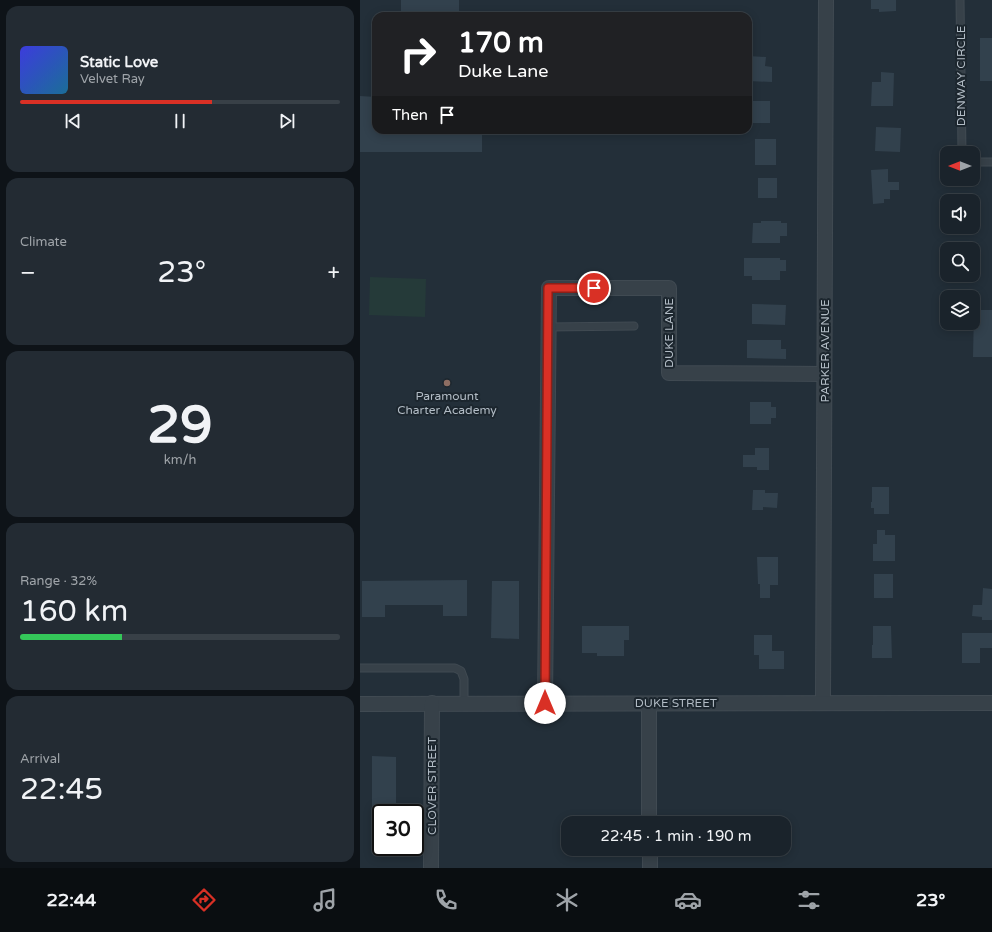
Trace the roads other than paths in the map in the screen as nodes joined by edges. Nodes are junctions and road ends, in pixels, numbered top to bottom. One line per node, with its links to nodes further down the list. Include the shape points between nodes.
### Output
1 (826, 0): 8 (street, PARKER AVENUE)
2 (960, 0): 3 (lane, DENWAY CIRCLE)
3 (962, 146)
4 (980, 162): 5 (lane)
5 (992, 162)
6 (634, 326): 7 (lane)
7 (548, 327): 8 (street, DUKE LANE, via 548,288 669,288 669,373); 13 (street, DUKE LANE)
8 (824, 374): 10 (street, PARKER AVENUE)
9 (360, 668): 12 (lane, via 456,668 461,671 464,679)
10 (822, 702): 14 (street, DUKE STREET); 16 (street, DUKE STREET)
11 (432, 703): 12 (street, DUKE STREET); 15 (street, DUKE STREET); 19 (street, CLOVER STREET)
12 (464, 703): 13 (street, DUKE STREET)
13 (545, 703): 16 (street, DUKE STREET)
14 (992, 703)
15 (360, 704)
16 (649, 704): 17 (street)
17 (649, 816)
18 (650, 856): 20 (street)
19 (432, 868)
20 (650, 868)

